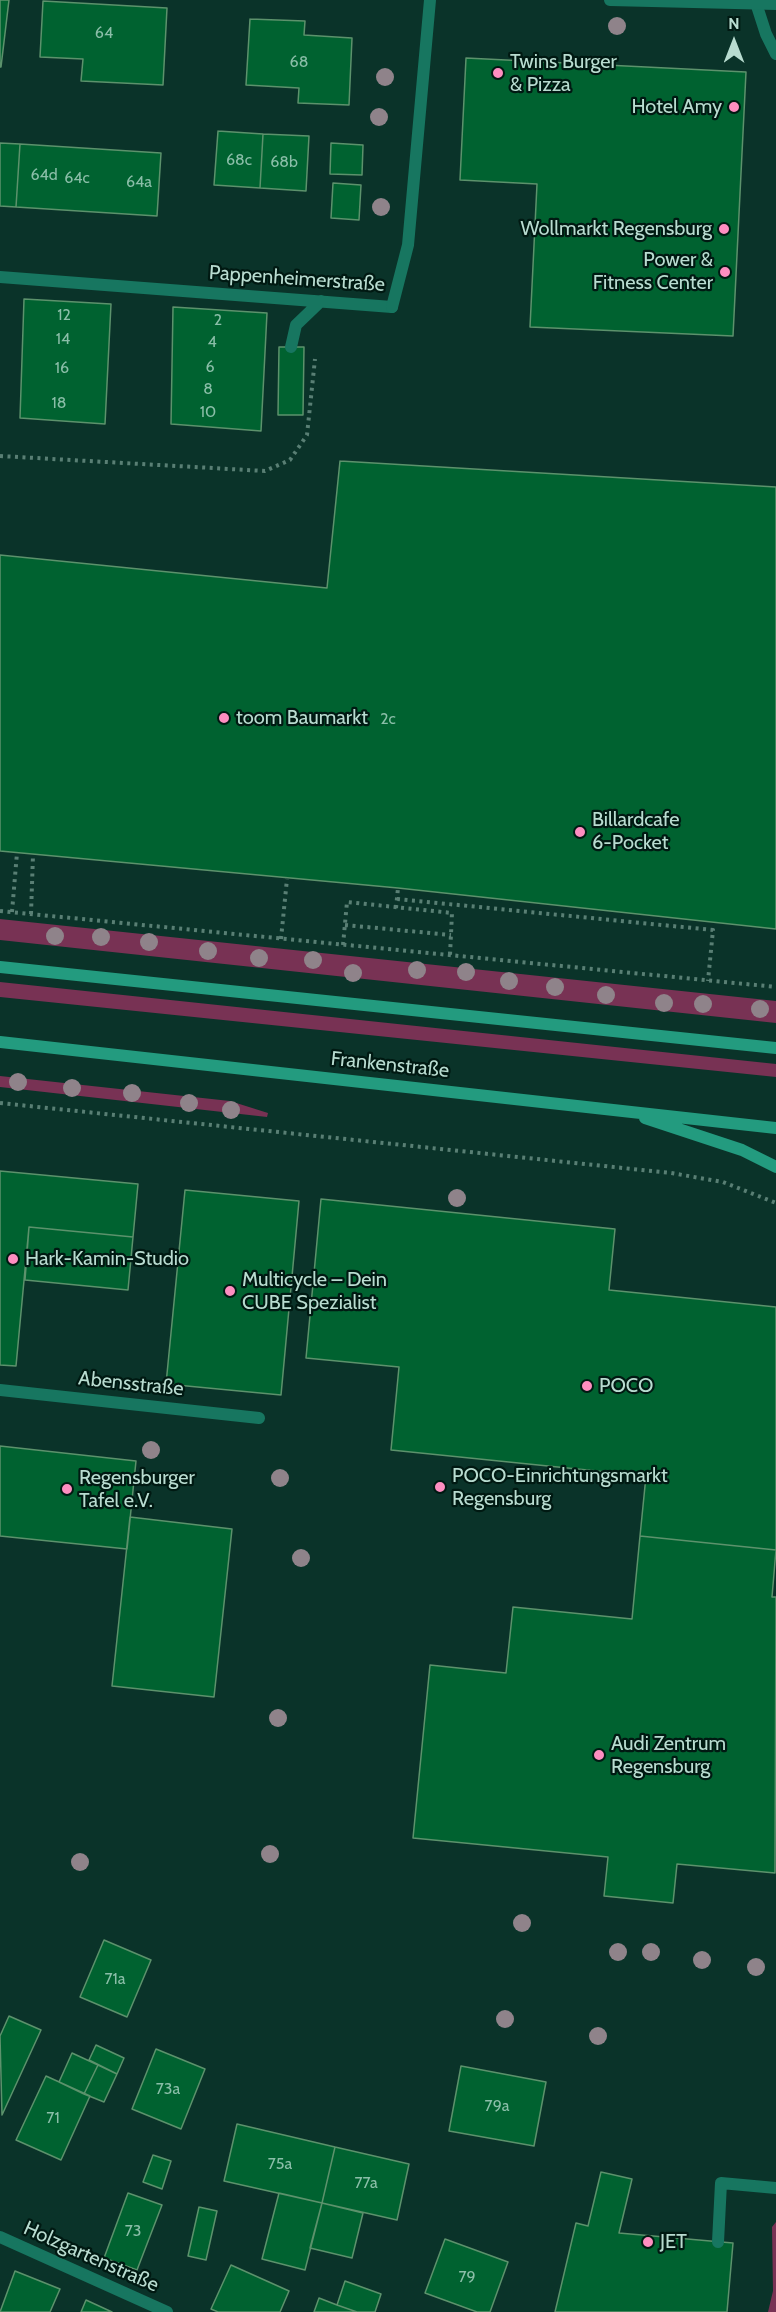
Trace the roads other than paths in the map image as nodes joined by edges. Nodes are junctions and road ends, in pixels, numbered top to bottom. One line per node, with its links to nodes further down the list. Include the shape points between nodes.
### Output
1 (430, 0): 7 (street, Pappenheimerstraße, via 408,245 392,307)
2 (610, 0): 3 (street)
3 (756, 3): 4 (street); 5 (street)
4 (776, 4)
5 (776, 54)
6 (0, 277): 7 (street, Pappenheimerstraße)
7 (321, 301): 8 (street, via 296,325)
8 (291, 347)
9 (0, 967): 11 (main road)
10 (0, 1042): 12 (main road, Frankenstraße)
11 (776, 1048)
12 (621, 1110): 13 (main road, Frankenstraße); 14 (main road, via 742,1150)
13 (776, 1128)
14 (776, 1167)
15 (0, 1390): 16 (street, Abensstraße)
16 (259, 1418)
17 (776, 2188): 19 (street, via 721,2183)
18 (0, 2237): 20 (street, Holzgartenstraße)
19 (718, 2242)
20 (167, 2312)

